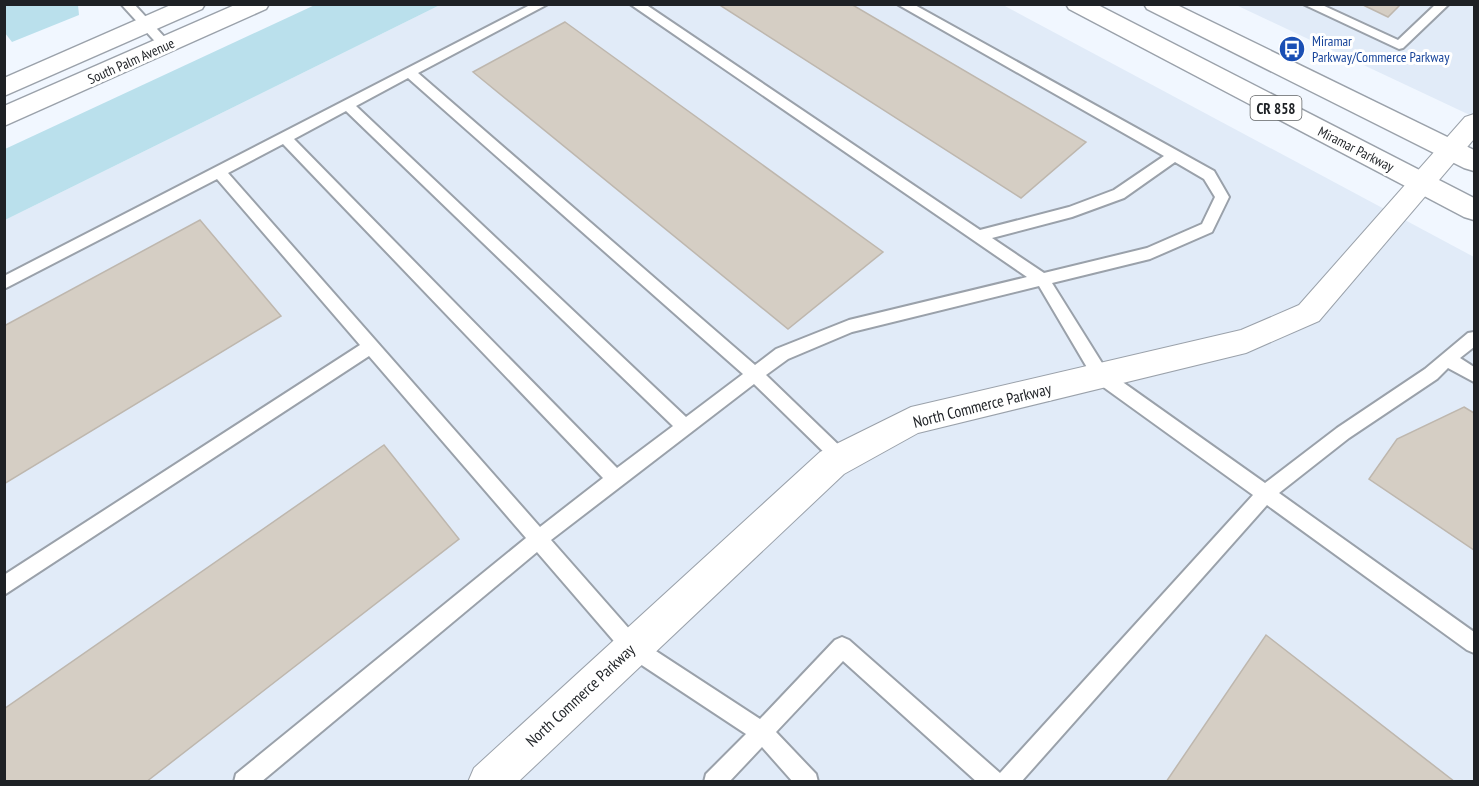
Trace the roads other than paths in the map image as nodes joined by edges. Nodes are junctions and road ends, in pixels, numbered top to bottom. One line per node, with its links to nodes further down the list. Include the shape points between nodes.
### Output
1 (127, 4): 11 (lane)
2 (194, 4): 11 (main road, South Palm Avenue)
3 (258, 4): 12 (main road, South Palm Avenue)
4 (542, 4): 13 (lane)
5 (636, 4): 24 (lane)
6 (903, 4): 20 (lane)
7 (1077, 4): 22 (main road, Miramar Parkway / CR 858)
8 (1155, 4): 19 (main road, CR 858)
9 (1309, 4): 10 (lane, via 1399,45)
10 (1443, 4)
11 (147, 25): 12 (lane); 14 (main road, South Palm Avenue)
12 (165, 45): 16 (main road, South Palm Avenue)
13 (410, 72): 15 (lane); 30 (lane)
14 (4, 88)
15 (347, 105): 18 (lane); 33 (lane)
16 (4, 117)
17 (1474, 123): 19 (street, North Commerce Parkway)
18 (285, 138): 21 (lane); 35 (lane)
19 (1463, 155): 22 (street, North Commerce Parkway)
20 (1174, 156): 24 (lane, via 1119,194 1072,212); 25 (lane, via 1209,176 1222,196 1207,228 1150,253)
21 (219, 172): 26 (lane); 28 (lane)
22 (1423, 183): 23 (main road, Miramar Parkway / CR 858); 32 (street, North Commerce Parkway, via 1309,313 1246,341)
23 (1474, 210)
24 (978, 236): 25 (lane)
25 (1043, 280): 30 (lane, via 849,326 783,354); 32 (lane)
26 (4, 283)
27 (1474, 338): 29 (lane)
28 (371, 346): 37 (lane); 38 (lane)
29 (1447, 358): 31 (lane); 36 (lane, via 1431,374 1343,433)
30 (755, 375): 33 (lane); 34 (lane)
31 (1474, 375)
32 (1101, 376): 34 (street, North Commerce Parkway, via 910,421); 36 (lane)
33 (686, 427): 35 (lane)
34 (841, 458): 40 (street, North Commerce Parkway)
35 (616, 479): 37 (lane)
36 (1266, 494): 39 (lane); 47 (lane)
37 (539, 539): 40 (lane); 42 (lane)
38 (4, 586)
39 (1474, 643)
40 (632, 646): 41 (lane); 43 (street, North Commerce Parkway)
41 (762, 732): 44 (lane); 45 (lane); 46 (lane, via 842,647)
42 (244, 782)
43 (488, 782)
44 (714, 782)
45 (808, 782)
46 (994, 782)
47 (1006, 782)

